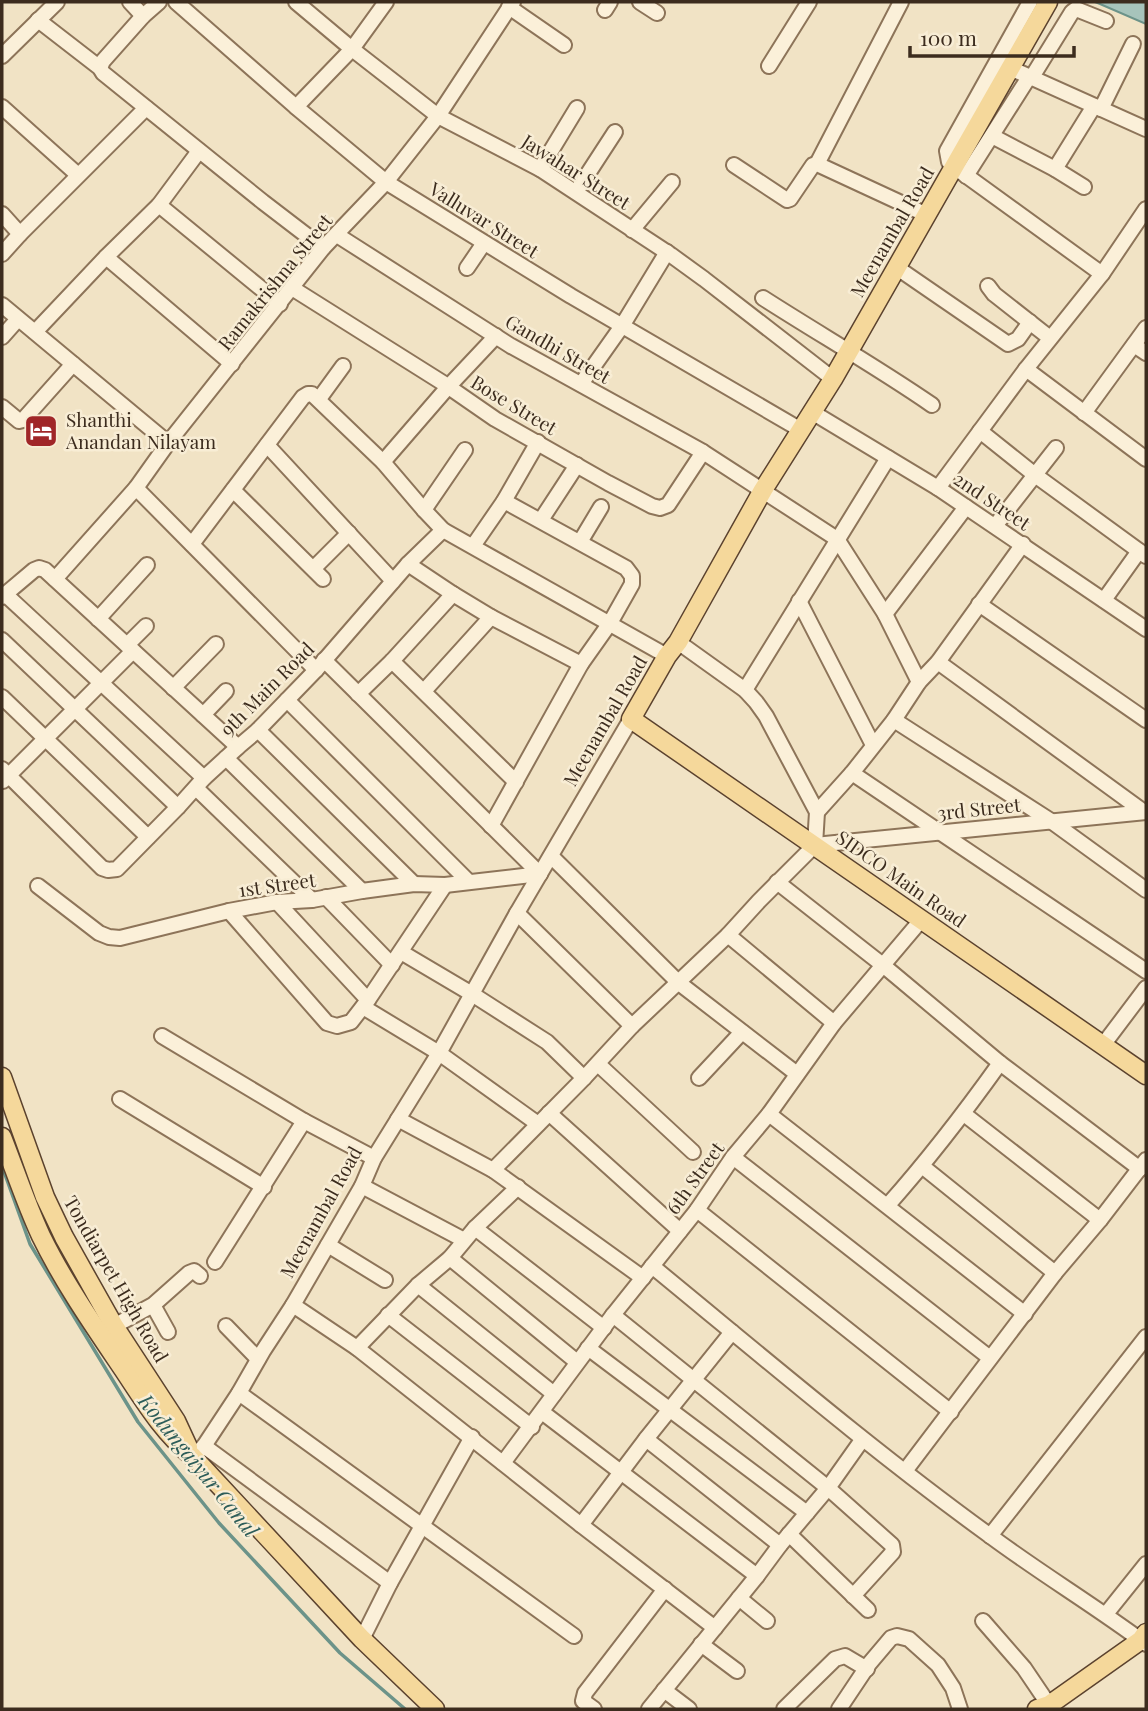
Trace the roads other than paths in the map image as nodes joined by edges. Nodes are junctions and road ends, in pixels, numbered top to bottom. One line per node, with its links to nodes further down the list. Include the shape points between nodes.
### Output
1 (57, 2): 15 (street)
2 (130, 2): 14 (street)
3 (159, 2): 14 (street)
4 (176, 2): 26 (street, Valluvar Street)
5 (296, 2): 19 (street, Jawahar Street)
6 (386, 2): 19 (street)
7 (640, 2): 13 (street)
8 (808, 2): 21 (street)
9 (901, 2): 36 (street)
10 (1029, 2): 39 (street, via 947,151 949,162)
11 (1048, 2): 23 (main road, Meenambal Road)
12 (511, 5): 18 (street); 30 (street, Ramakrishna Street)
13 (657, 13)
14 (143, 16): 22 (street)
15 (38, 20): 20 (street); 22 (street)
16 (1106, 21): 24 (street, via 1076,9)
17 (1133, 44): 27 (street)
18 (564, 46)
19 (352, 49): 26 (street); 30 (street, Jawahar Street)
20 (2, 56)
21 (769, 66)
22 (100, 68): 28 (street)
23 (1010, 68): 24 (street); 39 (main road, Meenambal Road)
24 (1031, 77): 27 (street); 33 (street)
25 (2, 107): 40 (street)
26 (296, 107): 41 (street, Valluvar Street)
27 (1098, 107): 31 (street); 38 (street)
28 (146, 108): 34 (street); 40 (street)
29 (577, 108): 37 (street)
30 (438, 116): 37 (street, Jawahar Street); 41 (street, Ramakrishna Street)
31 (1146, 129)
32 (615, 132): 44 (street)
33 (992, 136): 38 (street); 39 (street)
34 (199, 151): 45 (street); 53 (street)
35 (734, 164): 36 (street, via 787,200)
36 (817, 164): 48 (street)
37 (540, 169): 44 (street, Jawahar Street)
38 (1055, 169): 43 (street)
39 (960, 171): 48 (main road, Meenambal Road); 59 (street)
40 (78, 175): 50 (street)
41 (386, 182): 51 (street, Ramakrishna Street); 52 (street, Valluvar Street)
42 (672, 182): 49 (street)
43 (1084, 187)
44 (576, 192): 49 (street, Jawahar Street)
45 (159, 205): 56 (street); 63 (street)
46 (1146, 209): 59 (street)
47 (2, 214): 50 (street)
48 (927, 215): 57 (main road, Meenambal Road)
49 (632, 230): 54 (street, Jawahar Street)
50 (20, 234): 55 (street)
51 (337, 235): 53 (street, Ramakrishna Street); 70 (street, Gandhi Street)
52 (484, 243): 58 (street); 67 (street, Valluvar Street)
53 (323, 248): 61 (street, Ramakrishna Street)
54 (667, 253): 67 (street); 79 (street, Jawahar Street)
55 (2, 254)
56 (106, 257): 69 (street); 76 (street)
57 (897, 267): 66 (street, via 1008,344 1018,340); 74 (main road, Meenambal Road)
58 (467, 268)
59 (1102, 274): 72 (street)
60 (988, 286): 66 (street)
61 (292, 288): 63 (street, Ramakrishna Street); 81 (street, Bose Street)
62 (763, 299): 74 (street)
63 (280, 304): 76 (street, Ramakrishna Street)
64 (2, 306): 65 (street)
65 (18, 319): 69 (street); 71 (street)
66 (1030, 322): 72 (street)
67 (622, 326): 80 (street); 87 (street, Valluvar Street)
68 (1146, 328): 73 (street)
69 (35, 332): 75 (street)
70 (496, 336): 80 (street, Gandhi Street); 81 (street)
71 (2, 337)
72 (1050, 338): 78 (street)
73 (1140, 349): 86 (street)
74 (848, 351): 79 (main road, Meenambal Road); 83 (street)
75 (73, 364): 84 (street, via 23,420); 90 (street)
76 (232, 364): 90 (street, Ramakrishna Street)
77 (342, 366): 82 (street)
78 (1026, 369): 86 (street); 88 (street)
79 (833, 379): 85 (main road, Meenambal Road)
80 (581, 384): 94 (street, Gandhi Street)
81 (448, 387): 89 (street, Bose Street); 97 (street)
82 (319, 399): 91 (street, via 312,394 303,397); 97 (street)
83 (932, 405)
84 (2, 407)
85 (812, 412): 87 (main road, Meenambal Road); 95 (street, 2nd Street)
86 (1084, 413): 96 (street)
87 (802, 430): 103 (main road, Meenambal Road)
88 (980, 431): 99 (street); 101 (street)
89 (538, 442): 98 (street, Bose Street); 104 (street)
90 (168, 443): 100 (street, Ramakrishna Street)
91 (267, 445): 102 (street); 111 (street)
92 (1056, 448): 99 (street)
93 (465, 450): 107 (street)
94 (703, 452): 98 (street, Bose Street, via 668,505 660,508); 103 (street, Gandhi Street)
95 (888, 458): 101 (street, 2nd Street); 112 (street)
96 (1146, 459)
97 (383, 462): 107 (street)
98 (577, 465): 108 (street)
99 (1035, 475): 109 (street); 117 (street)
100 (136, 488): 114 (street); 120 (street, Ramakrishna Street)
101 (938, 488): 106 (street, 2nd Street)
102 (233, 490): 111 (street, via 319,574); 114 (street)
103 (764, 490): 112 (street, Gandhi Street); 136 (main road, Meenambal Road)
104 (503, 501): 108 (street); 116 (street)
105 (601, 507): 113 (street)
106 (967, 507): 109 (street, 2nd Street); 127 (street)
107 (424, 510): 110 (street)
108 (541, 520): 113 (street)
109 (995, 526): 115 (street, 2nd Street)
110 (443, 530): 116 (street); 118 (street, 9th Main Road)
111 (349, 533): 121 (street)
112 (837, 539): 125 (street); 127 (street)
113 (580, 542): 130 (street, via 632,576)
114 (192, 544): 140 (street)
115 (1023, 544): 124 (street, 2nd Street); 126 (street)
116 (472, 546): 130 (street)
117 (1143, 553): 124 (street)
118 (408, 564): 121 (street, 9th Main Road); 122 (street)
119 (147, 565): 129 (street)
120 (55, 579): 123 (street, via 39,568); 129 (street)
121 (393, 581): 140 (street, 9th Main Road)
122 (453, 594): 128 (street); 137 (street)
123 (4, 595): 142 (street)
124 (1104, 600): 132 (street, 2nd Street)
125 (799, 601): 144 (street); 157 (street)
126 (979, 604): 138 (street); 154 (street)
127 (885, 614): 141 (street)
128 (491, 617): 139 (street); 146 (street)
129 (98, 619): 135 (street)
130 (610, 623): 136 (street); 139 (street)
131 (146, 626): 135 (street)
132 (1146, 629)
133 (2, 639): 150 (street)
134 (216, 644): 143 (street)
135 (130, 648): 142 (street); 143 (street)
136 (673, 649): 144 (street); 152 (main road, Meenambal Road)
137 (392, 661): 146 (street); 147 (street)
138 (938, 662): 141 (street); 166 (street)
139 (581, 664): 162 (street)
140 (320, 665): 147 (street); 149 (street, 9th Main Road)
141 (919, 682): 153 (street)
142 (102, 683): 150 (street); 163 (street)
143 (173, 688): 151 (street)
144 (745, 690): 165 (street, via 766,716)
145 (226, 691): 151 (street)
146 (424, 691): 162 (street)
147 (358, 694): 168 (street)
148 (2, 698): 156 (street)
149 (287, 700): 155 (street, 9th Main Road); 174 (street)
150 (75, 709): 156 (street); 164 (street)
151 (202, 715): 158 (street)
152 (631, 719): 171 (main road, SIDCO Main Road); 172 (street, Meenambal Road)
153 (894, 720): 157 (street); 167 (street)
154 (1146, 720)
155 (258, 730): 158 (street, 9th Main Road); 176 (street)
156 (46, 740): 161 (street); 170 (street)
157 (873, 745): 160 (street)
158 (237, 747): 159 (street, 9th Main Road)
159 (226, 758): 163 (street, 9th Main Road); 180 (street)
160 (852, 773): 165 (street); 169 (street)
161 (4, 776): 170 (street, 9th Main Road, via 102,868 121,867)
162 (516, 782): 168 (street)
163 (200, 783): 164 (street, 9th Main Road); 181 (street)
164 (178, 807): 170 (street, 9th Main Road)
165 (817, 812): 171 (street)
166 (1145, 812): 167 (street, 3rd Street)
167 (1051, 821): 169 (street, 3rd Street); 179 (street)
168 (491, 826): 173 (street)
169 (939, 832): 171 (street, 3rd Street); 190 (street)
170 (148, 837)
171 (815, 845): 175 (street); 185 (main road, SIDCO Main Road)
172 (551, 856): 173 (street, Meenambal Road); 191 (street)
173 (540, 874): 174 (street, 1st Street); 184 (street, Meenambal Road)
174 (468, 881): 177 (street, 1st Street)
175 (777, 882): 186 (street); 189 (street)
176 (414, 884): 177 (street, 1st Street); 180 (street, 1st Street)
177 (445, 885): 187 (street)
178 (38, 886): 183 (street, 1st Street, via 109,937)
179 (1146, 890)
180 (362, 891): 181 (street, 1st Street)
181 (319, 898): 182 (street, 1st Street); 188 (street)
182 (277, 902): 183 (street, 1st Street); 194 (street)
183 (229, 911): 194 (street, via 327,1023 351,1022)
184 (517, 913): 193 (street, Meenambal Road); 196 (street)
185 (922, 919): 189 (street, 6th Street); 199 (main road, SIDCO Main Road)
186 (728, 935): 191 (street); 195 (street)
187 (401, 952): 188 (street); 193 (street)
188 (392, 965): 194 (street)
189 (884, 965): 195 (street, 6th Street); 201 (street)
190 (1146, 971)
191 (679, 983): 196 (street); 197 (street)
192 (1146, 988): 199 (street)
193 (472, 994): 200 (street, Meenambal Road); 206 (street, via 547,1042)
194 (366, 1003): 200 (street)
195 (834, 1023): 203 (street, 6th Street)
196 (632, 1026): 202 (street)
197 (742, 1032): 203 (street); 207 (street)
198 (162, 1036): 213 (street)
199 (1103, 1045): 204 (main road, SIDCO Main Road)
200 (439, 1053): 212 (street, Meenambal Road); 214 (street)
201 (1000, 1063): 211 (street); 219 (street)
202 (597, 1064): 206 (street); 216 (street)
203 (797, 1074): 210 (street, 6th Street)
204 (1146, 1075)
205 (2, 1077): 244 (main road, Tondiarpet High Road, via 45,1197)
206 (584, 1078): 209 (street)
207 (699, 1078)
208 (120, 1099): 223 (street)
209 (549, 1113): 214 (street); 229 (street)
210 (769, 1114): 217 (street, 6th Street); 225 (street)
211 (964, 1114): 220 (street); 227 (street)
212 (398, 1119): 218 (street, Meenambal Road); 221 (street)
213 (304, 1121): 218 (street); 223 (street)
214 (538, 1124): 221 (street)
215 (2, 1137): 264 (main road, Tondiarpet High Road, via 40,1234 99,1334 163,1428 176,1443)
216 (693, 1152)
217 (733, 1157): 226 (street, 6th Street); 251 (street)
218 (374, 1158): 222 (street, Meenambal Road)
219 (1143, 1165): 227 (street)
220 (922, 1166): 225 (street); 235 (street)
221 (493, 1170): 224 (street)
222 (362, 1186): 230 (street); 231 (street, Meenambal Road)
223 (264, 1187): 233 (street)
224 (518, 1187): 228 (street); 234 (street)
225 (888, 1205): 241 (street)
226 (697, 1210): 229 (street, 6th Street); 259 (street)
227 (1100, 1220): 235 (street)
228 (475, 1228): 230 (street); 243 (street)
229 (680, 1231): 234 (street, 6th Street)
230 (464, 1240): 232 (street)
231 (328, 1245): 237 (street); 240 (street, Meenambal Road)
232 (450, 1258): 238 (street); 253 (street)
233 (215, 1262)
234 (647, 1272): 243 (street, 6th Street); 247 (street)
235 (1055, 1273): 241 (street)
236 (200, 1276): 239 (street, via 189,1273)
237 (384, 1280)
238 (418, 1285): 242 (street); 256 (street)
239 (153, 1305): 244 (street); 246 (street)
240 (293, 1305): 249 (street); 252 (street, Meenambal Road)
241 (1025, 1314): 251 (street)
242 (388, 1315): 249 (street); 260 (street)
243 (608, 1322): 250 (street, 6th Street); 254 (street)
244 (114, 1326): 264 (main road, Tondiarpet High Road)
245 (226, 1326): 252 (street)
246 (168, 1332)
247 (732, 1332): 254 (street); 263 (street)
248 (1146, 1337): 272 (street)
249 (357, 1348): 261 (street)
250 (588, 1348): 253 (street, 6th Street); 257 (street)
251 (990, 1358): 259 (street)
252 (258, 1359): 255 (street, Meenambal Road)
253 (577, 1362): 256 (street, 6th Street)
254 (693, 1380): 257 (street); 268 (street)
255 (239, 1393): 264 (street, Meenambal Road); 271 (street)
256 (554, 1394): 258 (street, 6th Street)
257 (670, 1409): 262 (street); 269 (street)
258 (542, 1412): 260 (street, 6th Street); 267 (street)
259 (951, 1412): 266 (street)
260 (532, 1427): 265 (street, 6th Street)
261 (472, 1437): 265 (street); 271 (street)
262 (646, 1439): 267 (street); 273 (street)
263 (862, 1440): 266 (street); 268 (street)
264 (198, 1451): 276 (street); 286 (main road, Tondiarpet High Road)
265 (503, 1463): 270 (street)
266 (905, 1471): 272 (street)
267 (620, 1472): 270 (street); 275 (street)
268 (828, 1488): 269 (street); 278 (street, via 894,1547)
269 (807, 1513): 273 (street)
270 (580, 1525): 277 (street)
271 (422, 1527): 276 (street); 285 (street)
272 (990, 1536): 281 (street)
273 (784, 1540): 275 (street); 278 (street)
274 (1146, 1564): 281 (street)
275 (757, 1576): 279 (street)
276 (390, 1583): 286 (street)
277 (665, 1589): 284 (street); 294 (street, via 584,1693 583,1701)
278 (853, 1596): 280 (street)
279 (739, 1598): 282 (street); 284 (street)
280 (868, 1610)
281 (1106, 1614): 287 (street)
282 (766, 1620)
283 (983, 1621): 292 (street, via 1024,1668)
284 (715, 1628): 288 (street)
285 (574, 1636)
286 (362, 1639): 293 (main road, Tondiarpet High Road)
287 (1144, 1639): 292 (main road)
288 (701, 1644): 290 (street); 291 (street)
289 (867, 1669): 297 (street, via 845,1656 835,1659); 298 (street); 299 (street, via 891,1638 903,1636 938,1665)
290 (737, 1671)
291 (664, 1690): 295 (street); 296 (street)
292 (1045, 1708)
293 (435, 1709)
294 (594, 1709)
295 (649, 1709)
296 (689, 1709)
297 (784, 1709)
298 (839, 1709)
299 (960, 1709)

